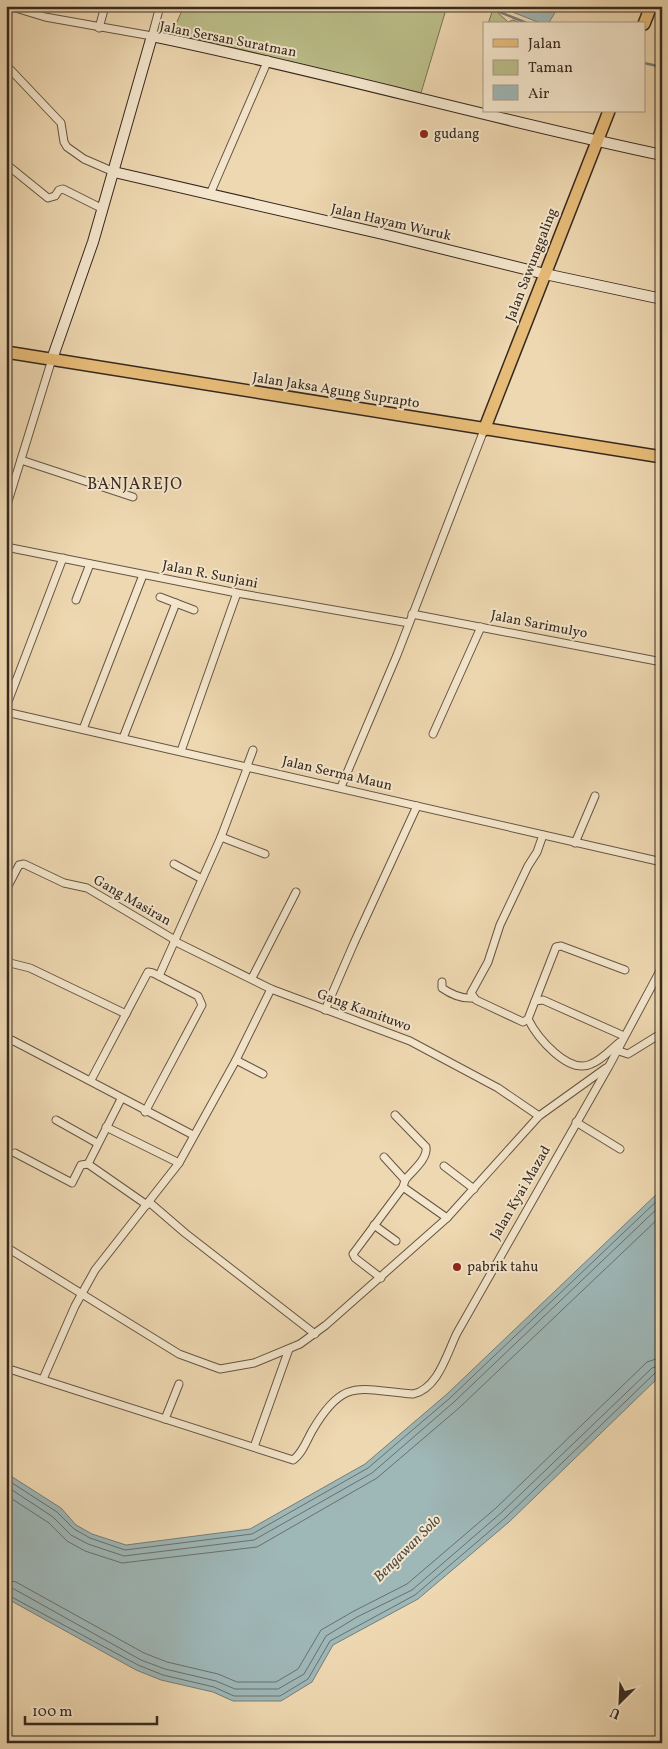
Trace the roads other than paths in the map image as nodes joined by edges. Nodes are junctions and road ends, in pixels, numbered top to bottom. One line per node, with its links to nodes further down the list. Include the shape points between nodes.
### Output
1 (9, 6): 6 (street)
2 (105, 6): 6 (street)
3 (160, 6): 7 (street)
4 (651, 6): 5 (main road)
5 (645, 22)
6 (99, 28): 7 (street)
7 (152, 36): 8 (main road, Jalan Sersan Suratman); 14 (main road, Jalan Sersan Suratman)
8 (268, 60): 11 (main road, Jalan Sersan Suratman); 15 (street)
9 (6, 65): 14 (street, via 61,123 67,147 84,159)
10 (609, 112): 11 (main road, Jalan Sawunggaling)
11 (596, 141): 12 (main road, Jalan Sersan Suratman); 17 (main road, Jalan Sawunggaling)
12 (662, 156)
13 (6, 164): 16 (street, via 48,198 63,188)
14 (114, 172): 15 (main road, Jalan Hayam Wuruk); 16 (main road, Jalan Sersan Suratman)
15 (210, 194): 17 (main road, Jalan Hayam Wuruk)
16 (103, 209): 20 (main road, Jalan Sersan Suratman)
17 (544, 274): 18 (main road, Jalan Hayam Wuruk); 21 (main road, Jalan Sawunggaling)
18 (662, 299)
19 (6, 352): 20 (main road, Jalan Jaksa Agung Suprapto)
20 (52, 359): 21 (main road, Jalan Jaksa Agung Suprapto); 23 (street)
21 (484, 430): 22 (main road, Jalan Jaksa Agung Suprapto); 35 (street)
22 (662, 458)
23 (21, 460): 24 (street); 25 (street)
24 (133, 497)
25 (6, 508)
26 (6, 547): 27 (street, Jalan R. Sunjani)
27 (63, 558): 28 (street, Jalan R. Sunjani); 39 (street)
28 (90, 564): 29 (street, Jalan R. Sunjani); 32 (street)
29 (142, 575): 30 (street, Jalan R. Sunjani); 41 (street)
30 (237, 593): 36 (street, Jalan R. Sunjani); 45 (street)
31 (160, 597): 33 (street)
32 (76, 600)
33 (176, 603): 34 (street); 43 (street)
34 (194, 610)
35 (412, 614): 36 (street); 37 (street, Jalan Sarimulyo)
36 (409, 623): 47 (street)
37 (481, 627): 38 (street, Jalan Sarimulyo); 42 (street)
38 (662, 662)
39 (6, 707)
40 (6, 712): 41 (street, Jalan Serma Maun)
41 (83, 729): 43 (street, Jalan Serma Maun)
42 (434, 734)
43 (123, 738): 45 (street, Jalan Serma Maun)
44 (253, 750): 46 (street)
45 (181, 751): 46 (street, Jalan Serma Maun)
46 (247, 766): 47 (street, Jalan Serma Maun); 51 (street)
47 (341, 787): 49 (street, Jalan Serma Maun)
48 (595, 796): 52 (street)
49 (418, 806): 50 (street, Jalan Serma Maun); 69 (street)
50 (543, 836): 52 (street, Jalan Serma Maun); 67 (street, via 500,925 488,962 471,993)
51 (221, 837): 53 (street); 56 (street)
52 (575, 843): 54 (street, Jalan Serma Maun)
53 (265, 854)
54 (662, 862)
55 (174, 864): 56 (street)
56 (202, 879): 59 (street)
57 (6, 890): 59 (street, Gang Masiran, via 20,865 24,864 64,883 87,888)
58 (296, 892): 64 (street)
59 (174, 941): 63 (street); 64 (street, Gang Kamituwo)
60 (6, 962): 70 (street, via 30,968)
61 (662, 967): 74 (street, Jalan Kyai Mazad)
62 (625, 970): 68 (street, via 561,946 556,947)
63 (159, 976): 70 (street, via 150,972 146,975); 80 (street, via 198,996 202,1004)
64 (252, 978): 66 (street, Gang Kamituwo)
65 (442, 982): 67 (street, via 446,991 460,998)
66 (271, 989): 69 (street, Gang Kamituwo); 75 (street)
67 (473, 998): 71 (street, via 517,1020 523,1022)
68 (536, 1001): 71 (street); 74 (street, via 550,1002)
69 (325, 1010): 82 (street, Gang Kamituwo, via 410,1041 498,1088)
70 (126, 1014): 78 (street)
71 (528, 1019): 74 (street, via 541,1040 555,1054 583,1066 590,1066)
72 (662, 1032): 74 (street, via 628,1054 619,1051)
73 (6, 1037): 78 (street)
74 (622, 1041): 76 (street, Jalan Kyai Mazad)
75 (236, 1060): 77 (street); 86 (street)
76 (609, 1066): 82 (street); 84 (street, Jalan Kyai Mazad)
77 (263, 1074)
78 (91, 1080): 79 (street)
79 (121, 1099): 80 (street); 85 (street)
80 (145, 1112): 86 (street)
81 (395, 1115): 94 (street, via 427,1151)
82 (539, 1116): 95 (street)
83 (56, 1120): 87 (street)
84 (576, 1122): 88 (street); 109 (street, Jalan Kyai Mazad, via 434,1379 421,1392 413,1394 355,1389 344,1393 325,1412 293,1460)
85 (106, 1127): 87 (street); 91 (street)
86 (193, 1135): 91 (street)
87 (97, 1143): 92 (street)
88 (620, 1149)
89 (15, 1153): 92 (street, via 72,1182 81,1165)
90 (384, 1156): 94 (street)
91 (180, 1163): 96 (street)
92 (88, 1164): 96 (street)
93 (444, 1166): 95 (street)
94 (404, 1183): 97 (street); 98 (street)
95 (474, 1189): 97 (street)
96 (148, 1203): 102 (street, via 95,1270); 103 (street)
97 (447, 1218): 101 (street)
98 (374, 1225): 99 (street); 101 (street, via 353,1254)
99 (396, 1241)
100 (6, 1247): 102 (street)
101 (381, 1278): 103 (street)
102 (82, 1293): 104 (street, via 179,1354 208,1366 230,1369); 106 (street)
103 (314, 1334): 104 (street)
104 (289, 1349): 109 (street)
105 (6, 1368): 106 (street)
106 (43, 1379): 108 (street)
107 (179, 1384): 108 (street)
108 (165, 1419): 109 (street)
109 (254, 1447)

